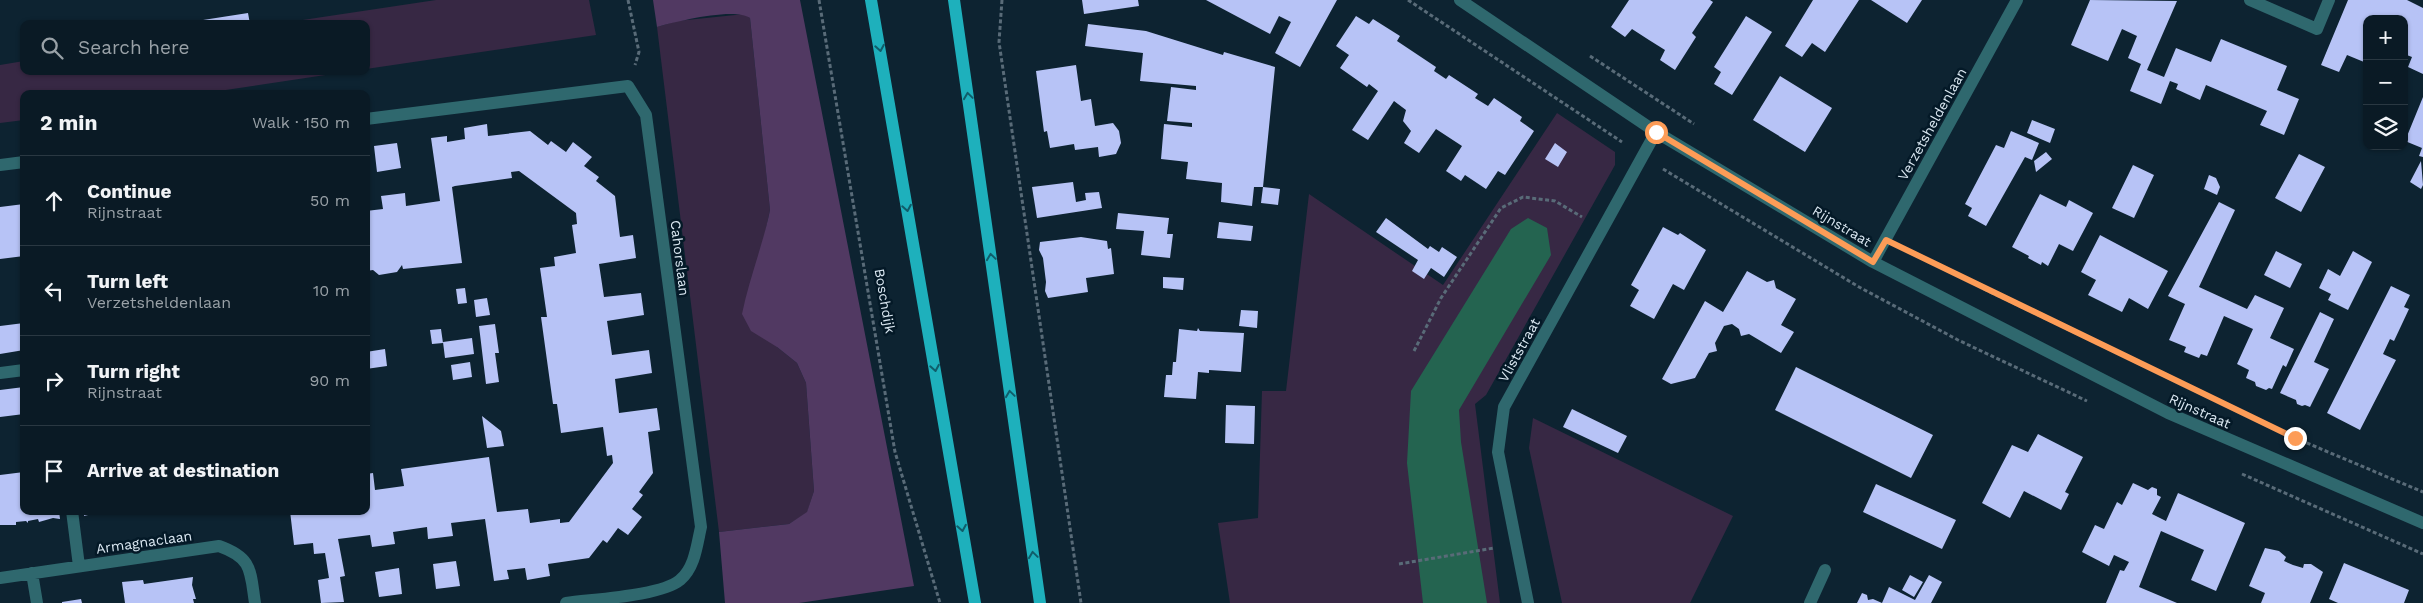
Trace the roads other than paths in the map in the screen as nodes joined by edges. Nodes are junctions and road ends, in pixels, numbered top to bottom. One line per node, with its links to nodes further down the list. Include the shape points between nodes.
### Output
1 (871, 0): 23 (main road, one-way to 23)
2 (954, 0): 24 (main road, one-way to 2)
3 (1460, 0): 8 (street, Rijnstraat)
4 (2017, 0): 11 (street, Verzetsheldenlaan)
5 (2250, 0): 6 (street, via 2317,29)
6 (2329, 0)
7 (370, 118): 22 (street, Cahorslaan, via 628,86 646,115 700,527 696,555 681,580 661,590)
8 (1656, 132): 11 (street, Rijnstraat); 25 (street, Vliststraat, via 1504,407 1498,452)
9 (20, 162): 10 (street)
10 (0, 165)
11 (1873, 262): 15 (street, Rijnstraat, via 2168,413)
12 (20, 370): 13 (street)
13 (0, 373)
14 (73, 515): 16 (street)
15 (2423, 523)
16 (79, 566): 18 (street, Armagnaclaan); 21 (street, Armagnaclaan, via 219,546 236,552 249,566)
17 (1826, 570): 26 (street)
18 (32, 573): 19 (street, Armagnaclaan); 20 (street)
19 (0, 578)
20 (37, 603)
21 (255, 603)
22 (566, 603)
23 (975, 603)
24 (1040, 603)
25 (1528, 603)
26 (1810, 603)

